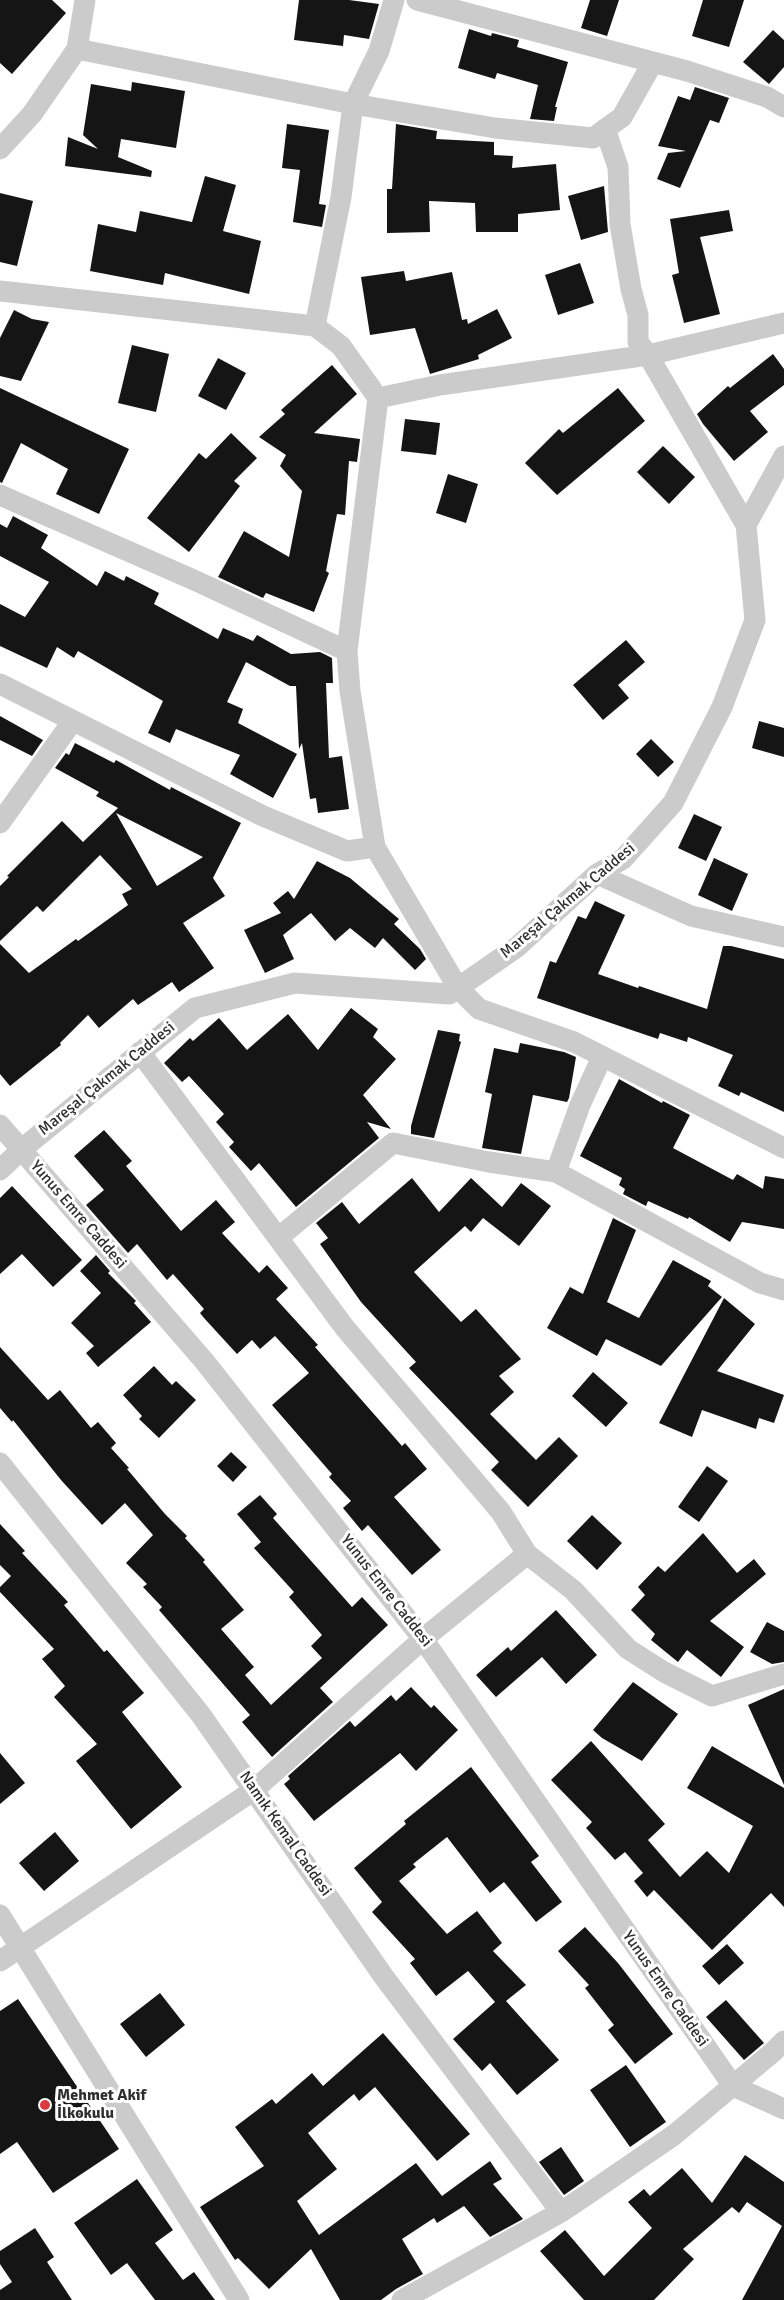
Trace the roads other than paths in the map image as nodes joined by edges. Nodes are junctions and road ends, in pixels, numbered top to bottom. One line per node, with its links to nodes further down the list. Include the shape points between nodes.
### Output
1 (85, 0): 4 (street)
2 (394, 0): 6 (street, via 379,51)
3 (417, 0): 5 (street)
4 (77, 49): 6 (street); 9 (street, via 32,114)
5 (653, 62): 7 (street, via 766,97); 8 (street, via 622,117)
6 (353, 104): 8 (street, via 495,128 592,138); 12 (street, via 341,197)
7 (784, 107)
8 (605, 129): 13 (street, via 618,167 620,224 638,315 638,342)
9 (0, 149)
10 (0, 291): 12 (street)
11 (784, 323): 13 (street)
12 (315, 327): 14 (street, via 341,346)
13 (648, 355): 14 (street, via 440,385); 17 (street)
14 (378, 398): 18 (street)
15 (784, 456): 17 (street)
16 (0, 495): 18 (street)
17 (746, 525): 23 (street, Mareşal Çakmak Caddesi, via 755,620 722,708 673,803 623,859)
18 (347, 651): 22 (street)
19 (0, 684): 20 (street)
20 (72, 722): 21 (street); 22 (street, via 263,816 336,847 346,851)
21 (0, 823)
22 (375, 847): 25 (street)
23 (597, 874): 24 (street, via 691,916); 25 (street, Mareşal Çakmak Caddesi, via 517,947)
24 (784, 937)
25 (458, 988): 26 (street, Mareşal Çakmak Caddesi, via 449,994 295,983 195,1008); 27 (street, via 479,1009 574,1042)
26 (140, 1052): 30 (street, Mareşal Çakmak Caddesi); 33 (street)
27 (602, 1057): 29 (street); 32 (street)
28 (0, 1125): 30 (street, Yunus Emre Caddesi)
29 (784, 1148)
30 (22, 1149): 31 (street, Mareşal Çakmak Caddesi); 37 (street, Yunus Emre Caddesi, via 205,1362)
31 (0, 1170)
32 (556, 1172): 33 (street, via 393,1143); 34 (street, via 760,1283)
33 (278, 1238): 36 (street, via 345,1328 501,1512)
34 (784, 1290)
35 (0, 1463): 39 (street, Namık Kemal Caddesi, via 201,1715)
36 (527, 1554): 37 (street); 38 (street, via 573,1590 628,1649 712,1696)
37 (423, 1639): 39 (street); 44 (street, Yunus Emre Caddesi)
38 (784, 1674)
39 (254, 1790): 41 (street); 46 (street, Namık Kemal Caddesi, via 384,1977)
40 (0, 1915): 41 (street)
41 (21, 1948): 42 (street); 48 (street)
42 (0, 1961)
43 (784, 2041): 44 (street)
44 (733, 2086): 45 (street); 46 (street, via 674,2135)
45 (784, 2109)
46 (561, 2212): 47 (street)
47 (417, 2297)
48 (239, 2300)

